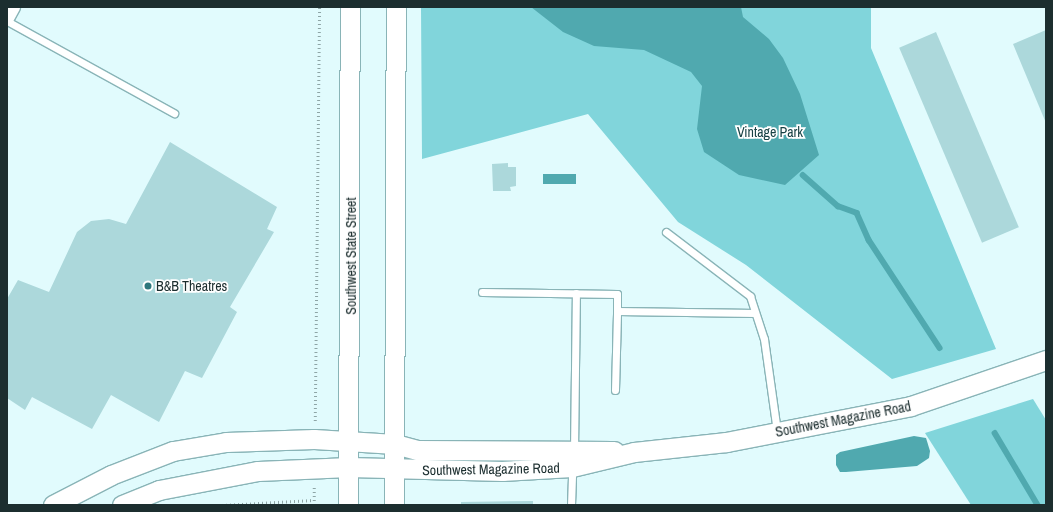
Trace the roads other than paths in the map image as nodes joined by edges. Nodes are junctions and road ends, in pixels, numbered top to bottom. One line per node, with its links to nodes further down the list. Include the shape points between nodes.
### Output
1 (14, 7): 4 (street)
2 (350, 7): 15 (main road, Southwest State Street)
3 (396, 7): 16 (main road)
4 (7, 18)
5 (7, 22): 6 (lane)
6 (174, 113)
7 (666, 232): 11 (lane, via 750,296)
8 (482, 292): 9 (lane)
9 (576, 294): 10 (lane, via 617,294); 17 (lane)
10 (617, 311): 11 (lane); 13 (lane)
11 (755, 313): 14 (lane, via 764,339)
12 (1046, 360): 14 (main road, Southwest Magazine Road, via 911,406)
13 (615, 390)
14 (777, 432): 17 (main road, Southwest Magazine Road)
15 (350, 440): 16 (main road, Southwest Magazine Road); 18 (main road, Southwest State Street); 20 (main road, via 226,442 173,451 111,475)
16 (395, 444): 17 (main road, Southwest Magazine Road, via 446,451); 19 (main road)
17 (573, 458): 19 (main road, Southwest Magazine Road, via 502,471); 24 (lane)
18 (349, 467): 19 (main road, Southwest Magazine Road); 21 (main road, via 258,471 199,480 159,490); 22 (main road, Southwest State Street)
19 (394, 469): 23 (main road)
20 (53, 505)
21 (122, 505)
22 (348, 505)
23 (394, 505)
24 (571, 505)

